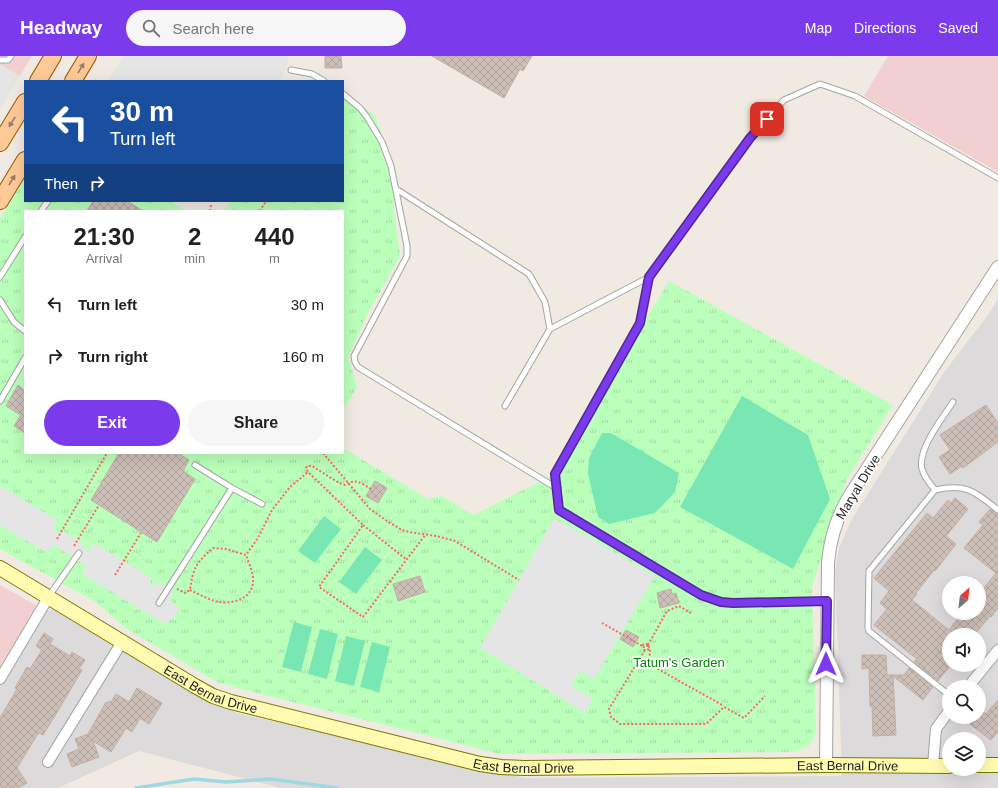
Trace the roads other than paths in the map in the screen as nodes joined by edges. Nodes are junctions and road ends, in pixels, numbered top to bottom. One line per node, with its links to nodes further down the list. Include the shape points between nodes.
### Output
1 (11, 56): 4 (lane, via 5,61)
2 (53, 56): 6 (main road)
3 (88, 56): 7 (main road, one-way to 3)
4 (0, 60)
5 (291, 70): 8 (lane, via 312,74)
6 (39, 80)
7 (74, 80)
8 (322, 80)
9 (344, 95): 14 (lane, via 360,108 375,129 391,166)
10 (24, 104): 11 (main road, one-way to 11)
11 (0, 143)
12 (24, 162): 15 (main road, one-way to 12)
13 (998, 178): 21 (lane, via 856,96 820,84 784,100 750,138)
14 (396, 189): 23 (lane, via 529,274 544,302); 31 (lane, via 407,256 354,356 355,362)
15 (0, 201)
16 (24, 238): 17 (lane)
17 (19, 246): 18 (lane); 20 (lane)
18 (24, 249)
19 (998, 267): 38 (street, Maryal Drive, via 842,510 829,549)
20 (0, 277)
21 (649, 277): 23 (lane); 31 (lane, via 640,323 555,474)
22 (0, 300): 24 (lane, via 14,322)
23 (550, 329): 28 (lane)
24 (24, 330)
25 (24, 360): 26 (lane)
26 (0, 401)
27 (953, 402): 32 (lane, via 922,455 922,472)
28 (505, 406)
29 (195, 465): 30 (lane)
30 (232, 488): 33 (lane); 39 (lane)
31 (558, 489): 38 (lane, via 559,510 706,597 733,603)
32 (934, 490): 34 (lane, via 948,487 966,488); 44 (lane, via 869,571 868,628)
33 (262, 504)
34 (998, 510)
35 (79, 553): 37 (lane)
36 (0, 568): 37 (main road, East Bernal Drive)
37 (48, 598): 40 (main road, East Bernal Drive); 42 (street)
38 (827, 601): 47 (street, Maryal Drive)
39 (159, 603)
40 (122, 642): 46 (street); 47 (main road, East Bernal Drive, via 213,696 480,764 524,768)
41 (998, 650): 43 (street)
42 (0, 679)
43 (974, 680)
44 (942, 689)
45 (942, 721): 50 (street, via 936,730)
46 (48, 762)
47 (826, 765): 50 (main road, East Bernal Drive)
48 (986, 765): 49 (main road)
49 (998, 765)
50 (933, 766): 51 (main road, East Bernal Drive)
51 (942, 766)

